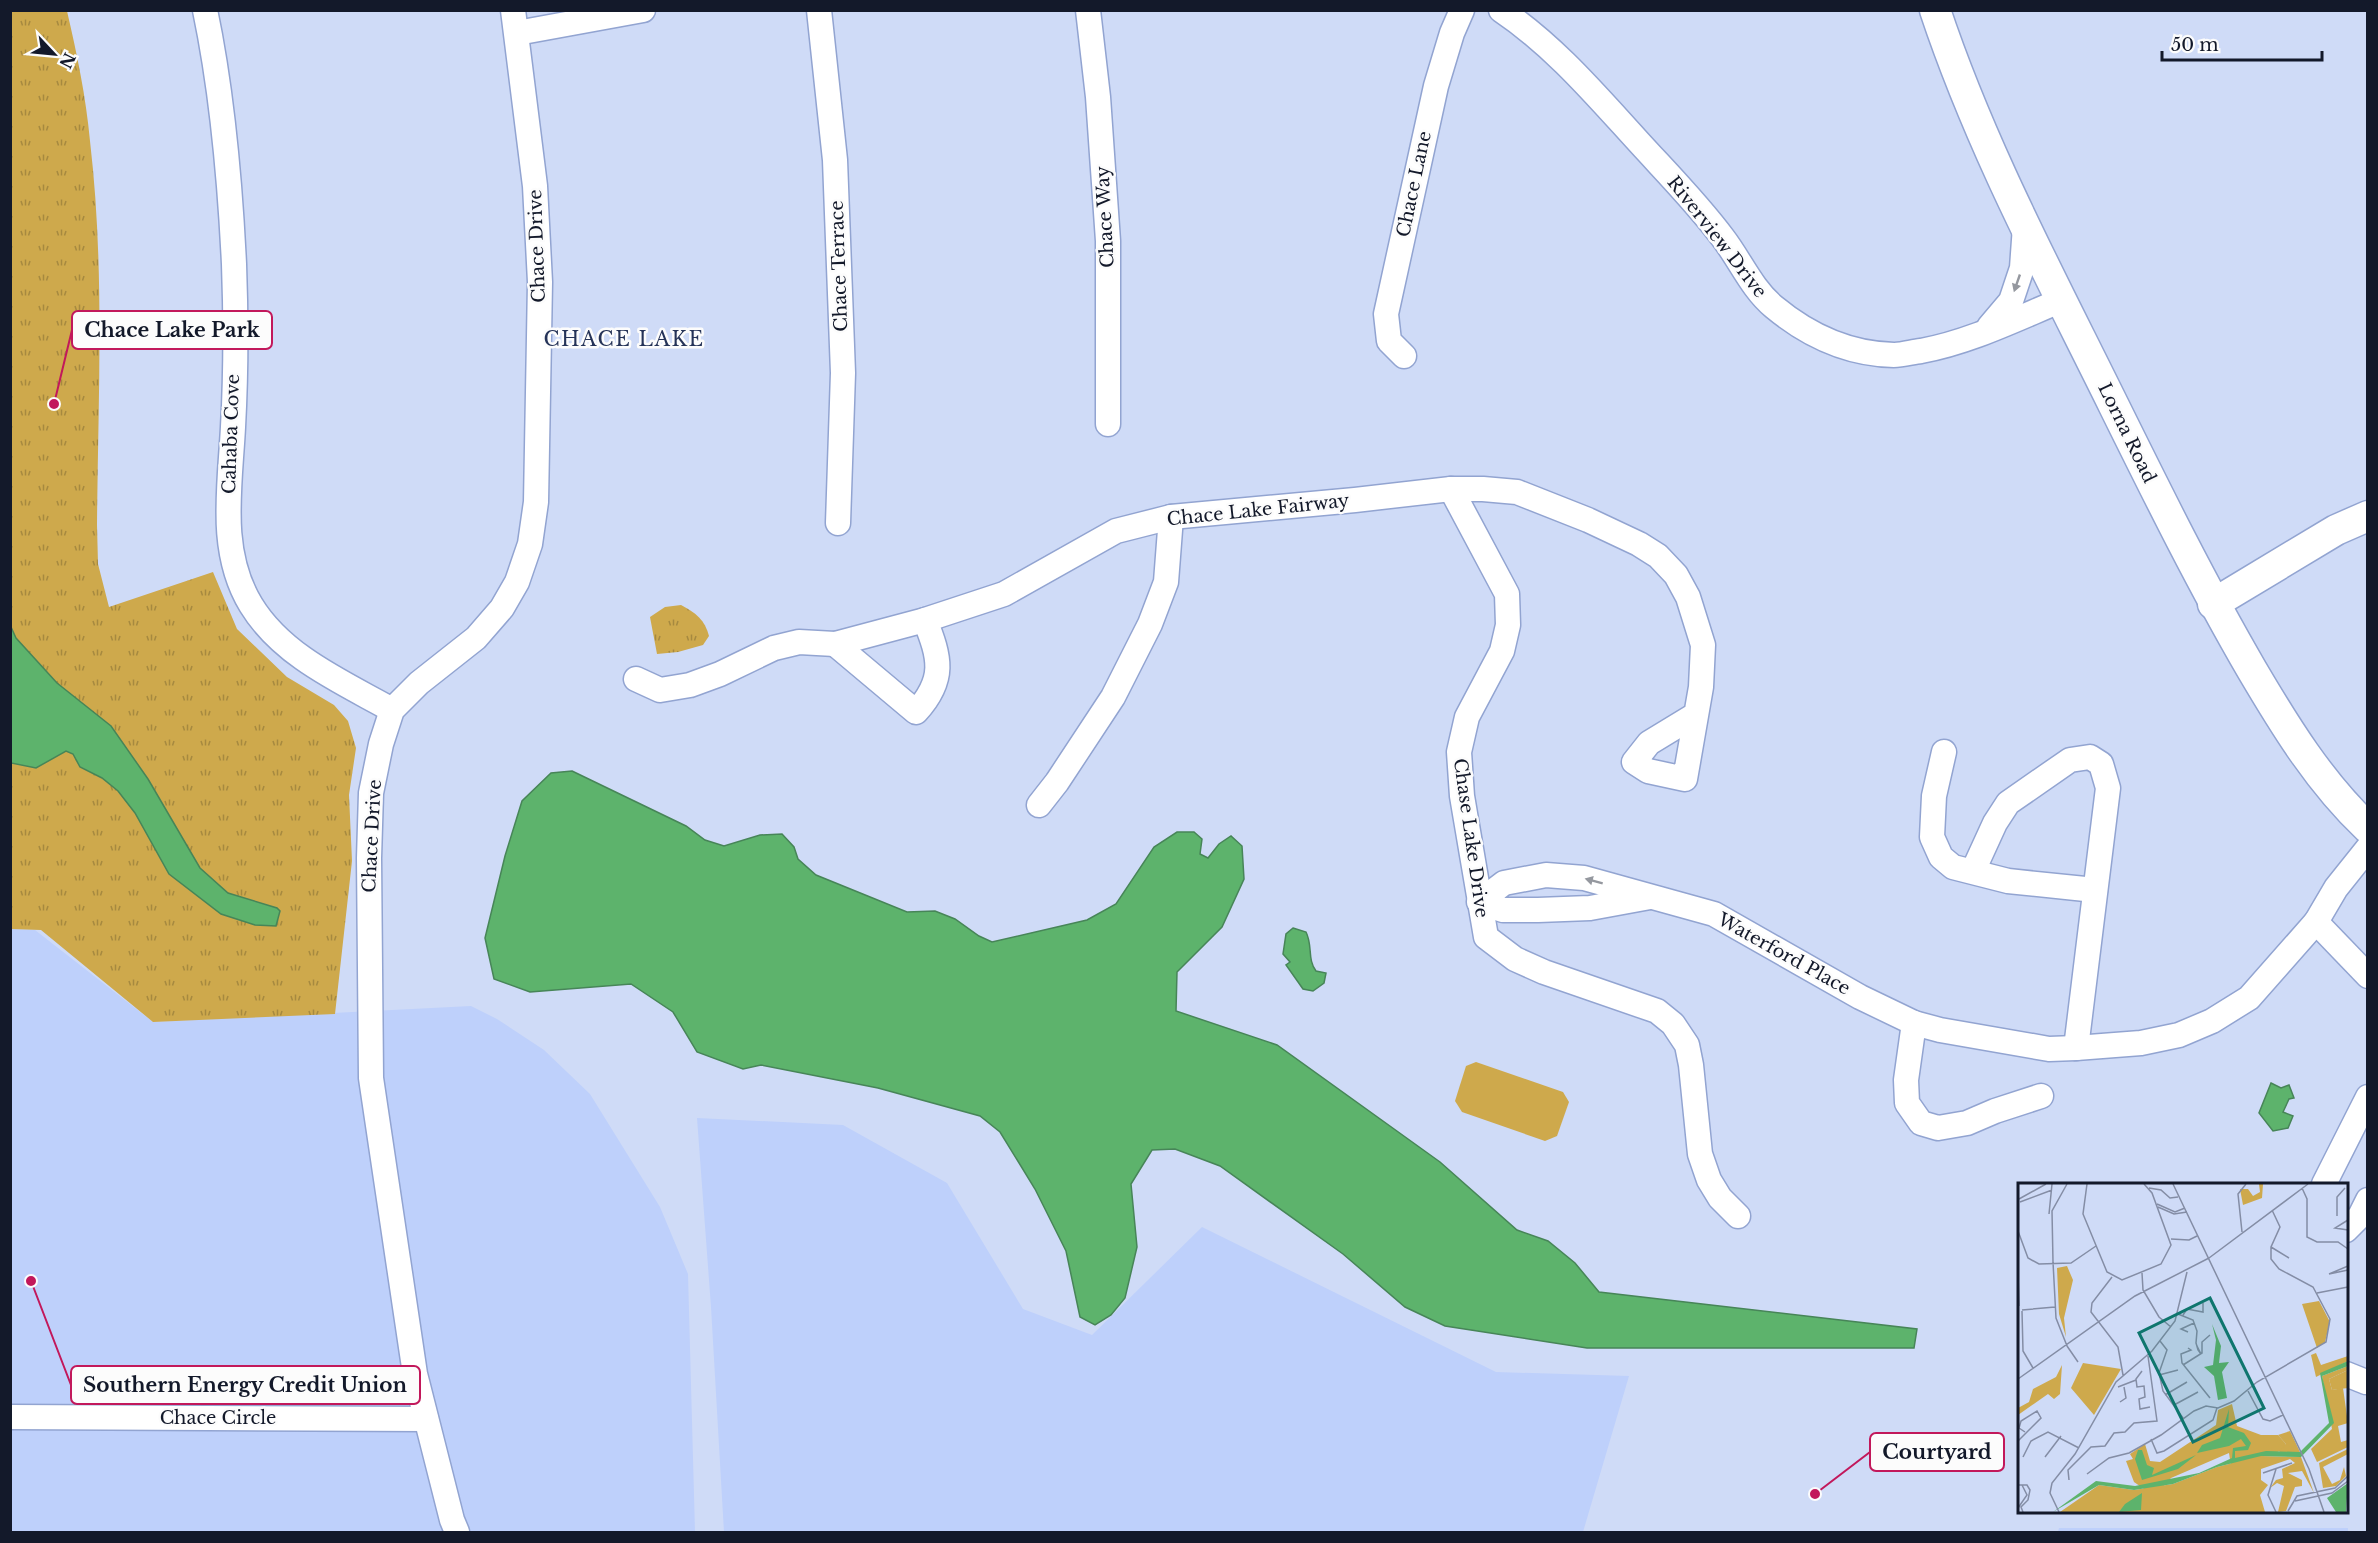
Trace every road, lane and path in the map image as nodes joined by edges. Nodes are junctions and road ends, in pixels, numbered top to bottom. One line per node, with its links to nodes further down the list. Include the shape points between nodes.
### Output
1 (205, 10): 22 (street, Cahaba Cove, via 220,112 234,264 229,545 241,585 266,626 307,662)
2 (643, 10): 8 (street)
3 (819, 10): 17 (street, Chace Terrace, via 835,160 841,314)
4 (1088, 10): 13 (street, Chace Way, via 1108,241)
5 (1462, 10): 12 (street, Chace Lane, via 1436,86 1386,314 1389,341)
6 (1501, 10): 11 (street, Riverview Drive, via 1546,43 1605,105 1723,238 1758,291 1797,325 1833,344 1896,355 1936,348)
7 (1935, 10): 9 (street, Lorna Road, via 1957,75)
8 (515, 22): 22 (street, Chace Drive, via 535,186 540,282 537,482 530,544 517,582 502,608 476,638)
9 (2025, 226): 10 (street, Lorna Road); 11 (street, one-way to 11, via 2022,268 2011,301)
10 (2062, 300): 11 (street, Riverview Drive); 18 (street, Lorna Road)
11 (1983, 333)
12 (1404, 356)
13 (1108, 424)
14 (1451, 489): 16 (street, Chace Lake Fairway); 23 (street, Chace Lake Fairway, via 1517,492 1588,520 1658,556 1676,575 1688,597 1703,645); 31 (street, Chase Lake Drive, via 1507,594 1508,626 1502,651 1467,717 1458,752)
15 (2367, 516): 18 (street, via 2336,530)
16 (1171, 517): 19 (street, Chace Lake Fairway, via 1116,531 1004,594); 25 (street, via 1166,582 1150,624 1113,697)
17 (838, 523)
18 (2213, 604): 26 (street, Lorna Road, via 2300,748)
19 (925, 620): 20 (street, Chace Lake Fairway); 20 (street, via 936,649 938,672 931,696 916,711)
20 (835, 645): 21 (street, Chace Lake Fairway, via 799,642 774,648 690,685 660,690)
21 (636, 679)
22 (392, 710): 43 (street, Chace Drive, via 371,793 371,1078 415,1374)
23 (1695, 715)
24 (1944, 752): 28 (street, via 1934,796 1932,837 1941,857 1953,867)
25 (1039, 805)
26 (2367, 828)
27 (2367, 848): 32 (street, Waterford Place)
28 (1973, 871): 29 (street, via 2008,881); 29 (street, via 2008,803 2070,760 2090,758 2101,765 2108,788)
29 (2095, 890): 35 (street)
30 (1650, 897): 31 (street, Waterford Place, via 1590,908 1538,910 1503,910); 31 (street, Waterford Place, one-way to 31, via 1584,878 1546,874 1504,883); 34 (street, Waterford Place, via 1714,914 1860,997)
31 (1479, 902): 40 (street, Chase Lake Drive, via 1486,937 1515,959 1657,1011 1673,1024 1686,1045 1691,1065 1700,1154 1720,1198)
32 (2316, 922): 33 (street); 35 (street, Waterford Place, via 2249,998 2212,1021 2179,1035 2141,1043)
33 (2367, 976)
34 (1914, 1023): 35 (street, Waterford Place, via 2049,1049); 36 (street, via 1906,1080 1907,1103 1921,1123 1938,1128 1968,1123)
35 (2076, 1048)
36 (2041, 1096)
37 (2367, 1096): 38 (street)
38 (2325, 1183)
39 (2367, 1200): 41 (street, via 2360,1216)
40 (1738, 1216)
41 (2348, 1228)
42 (10, 1418): 43 (street, Chace Circle)
43 (426, 1419): 44 (street, Chace Drive)
44 (457, 1533)

